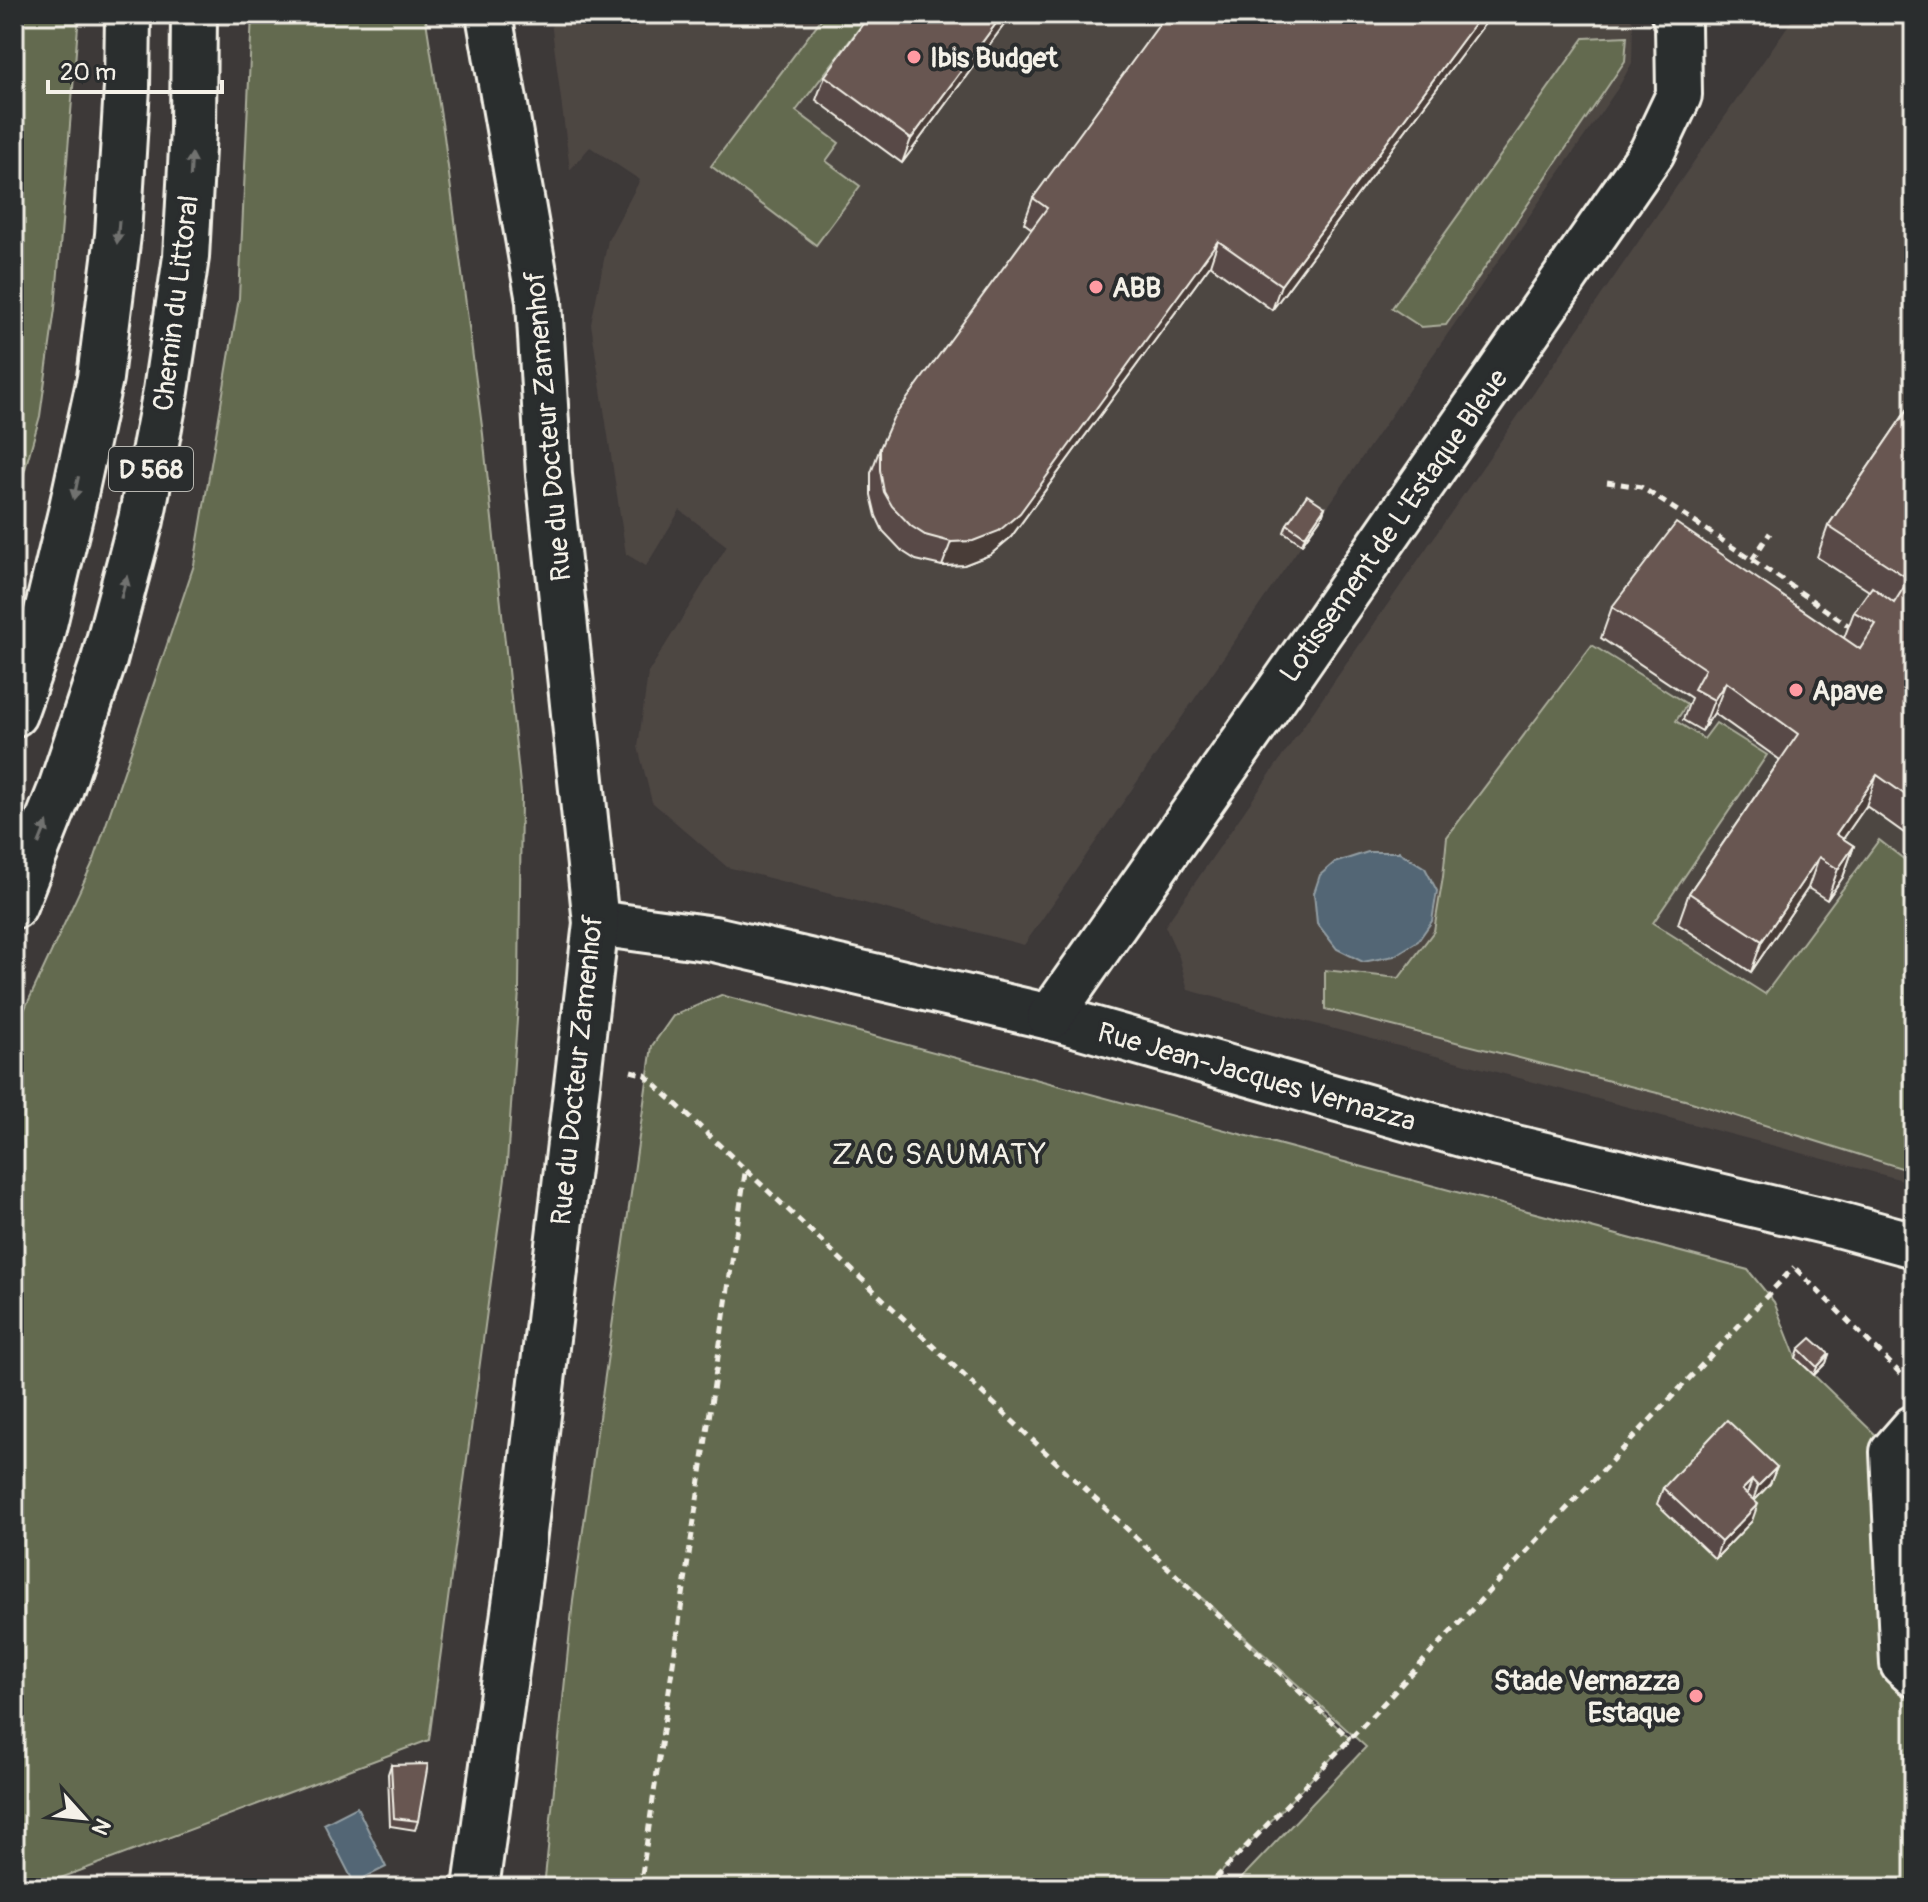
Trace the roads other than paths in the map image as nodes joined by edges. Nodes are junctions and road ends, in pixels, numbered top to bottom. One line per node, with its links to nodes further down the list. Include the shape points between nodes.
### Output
1 (128, 14): 5 (street, D 568, one-way to 5, via 118,235 100,378 40,641)
2 (194, 14): 6 (street, Chemin du Littoral / D 568, one-way to 2, via 104,660 141,520 186,257)
3 (489, 14): 7 (street, Rue du Docteur Zamenhof, via 539,301 549,475)
4 (1674, 14): 8 (street, Lotissement de L'Estaque Bleue, via 1679,95 1652,152)
5 (14, 714)
6 (14, 906)
7 (596, 923): 8 (street, Rue Jean-Jacques Vernazza, via 714,939); 12 (street, Rue du Docteur Zamenhof, via 521,1560)
8 (1050, 1017): 9 (street, Rue Jean-Jacques Vernazza, via 1486,1141)
9 (1914, 1245)
10 (1914, 1428): 11 (street, via 1893,1452 1903,1664)
11 (1914, 1674)
12 (476, 1888)

